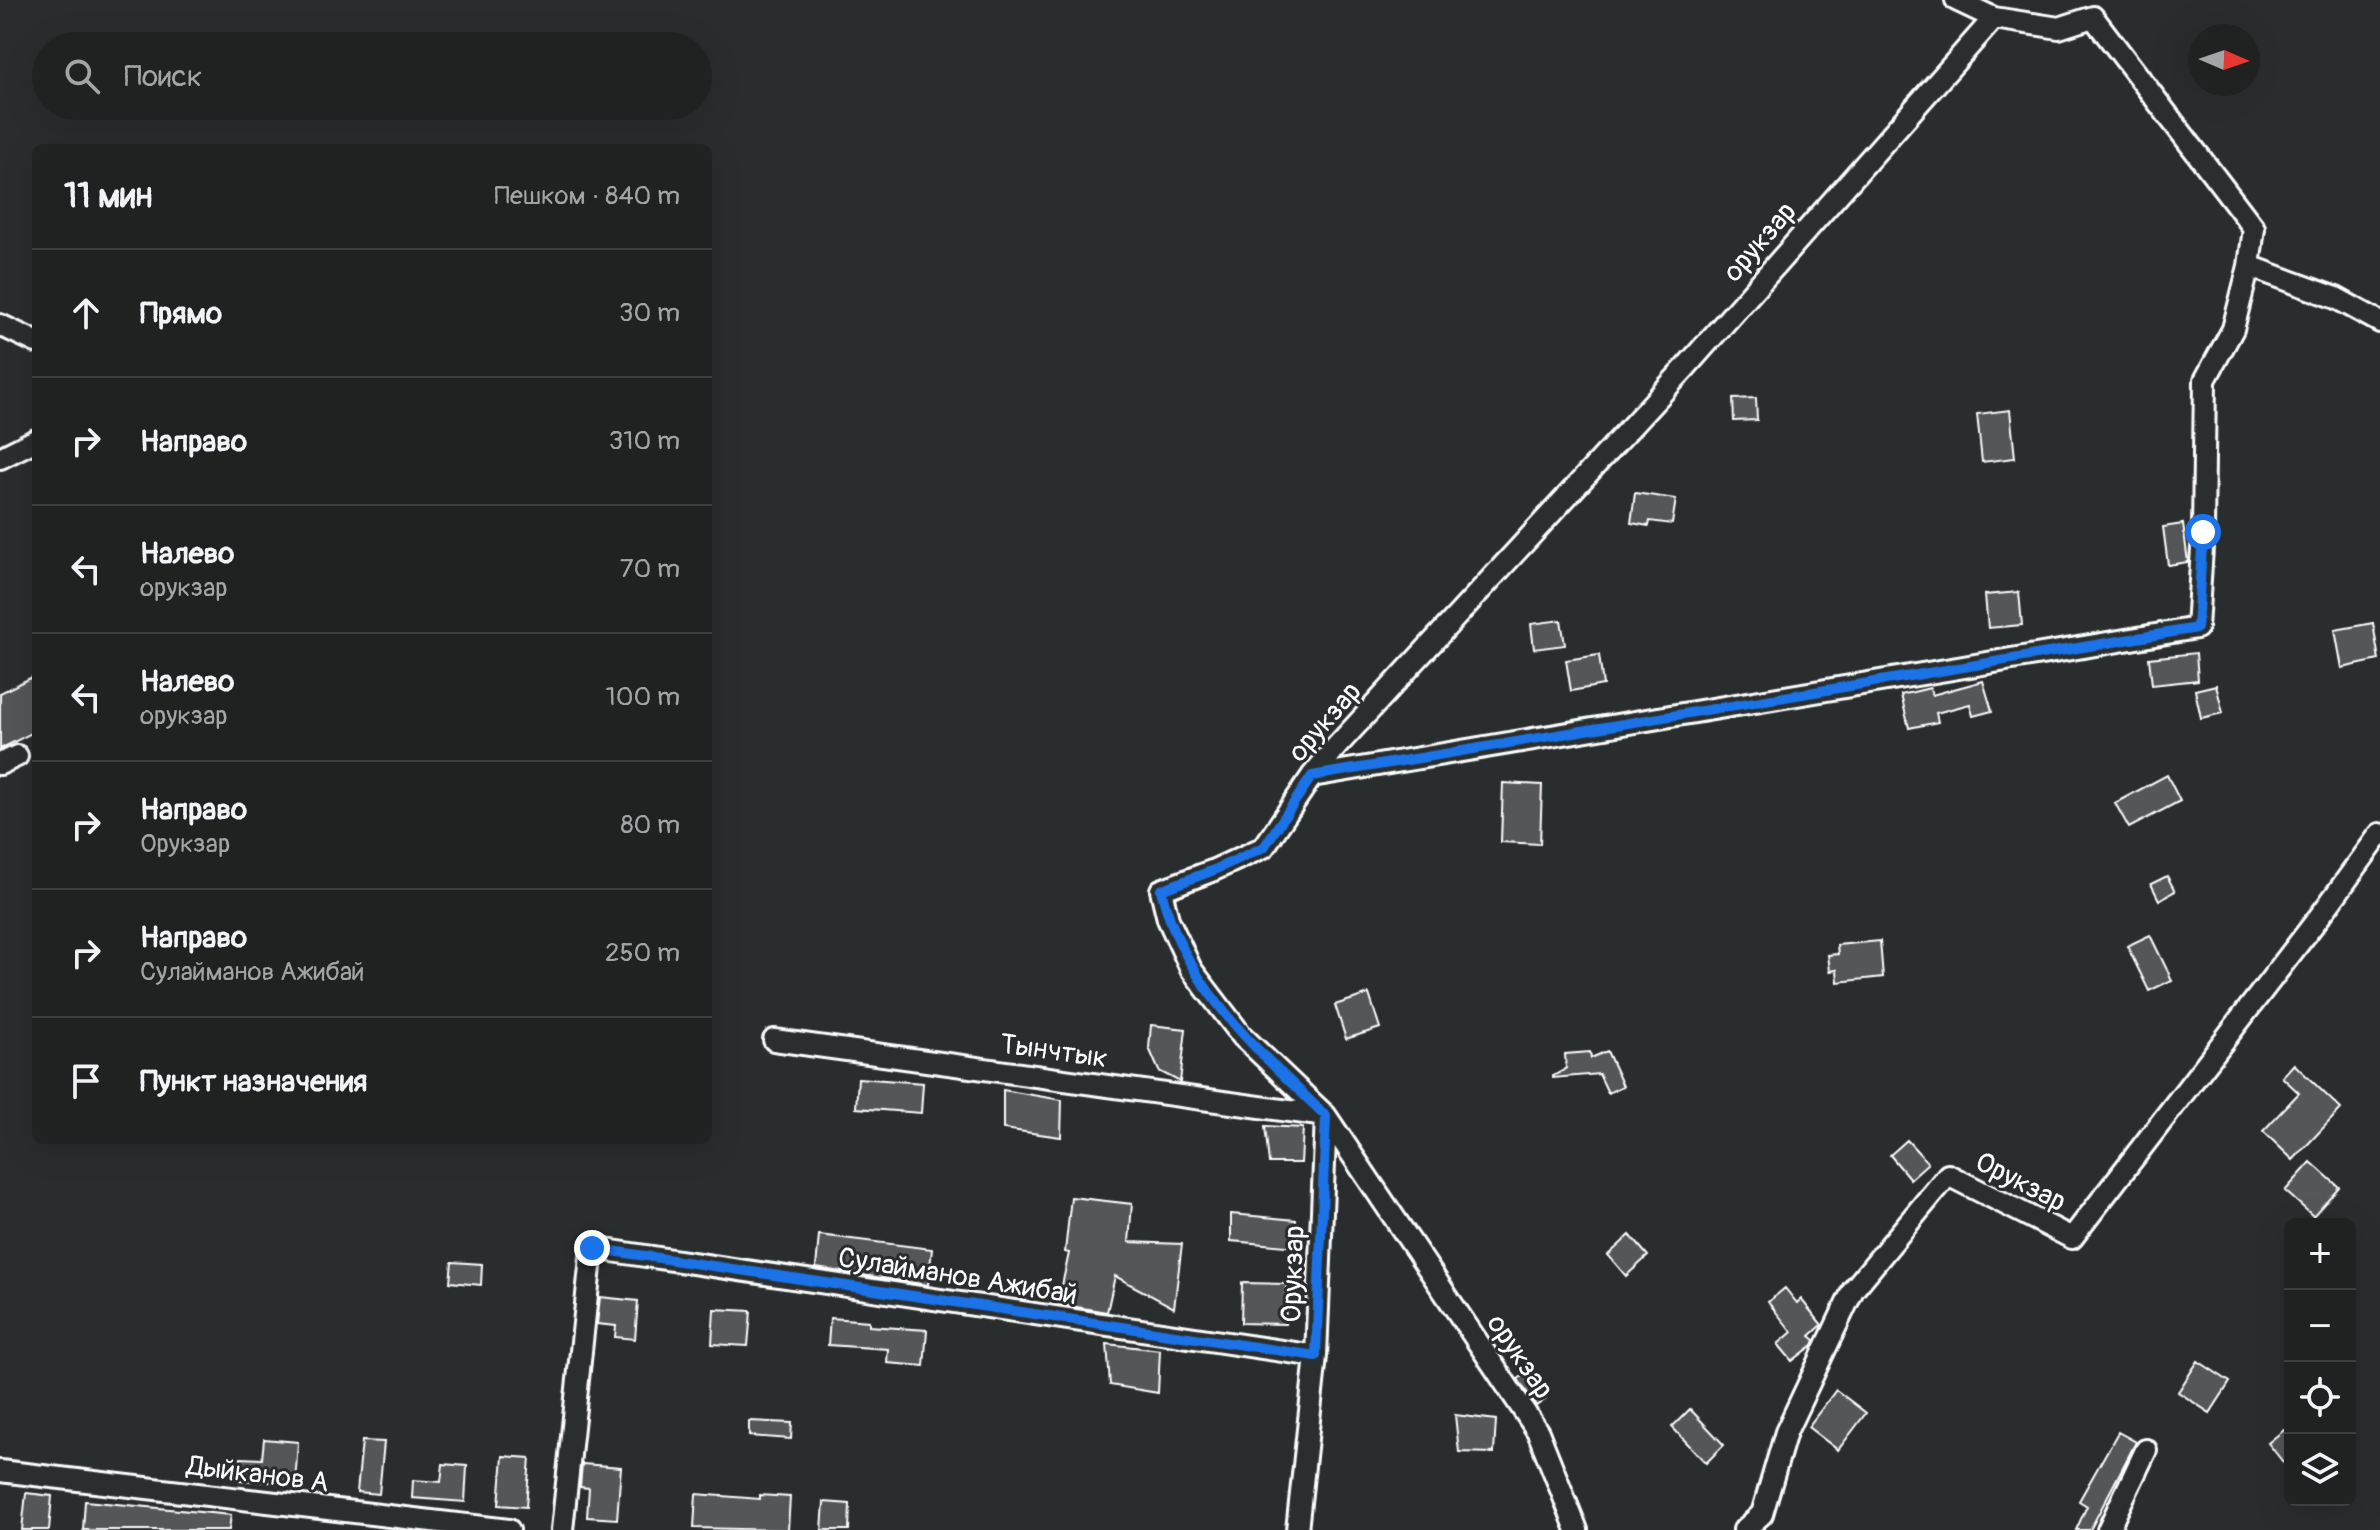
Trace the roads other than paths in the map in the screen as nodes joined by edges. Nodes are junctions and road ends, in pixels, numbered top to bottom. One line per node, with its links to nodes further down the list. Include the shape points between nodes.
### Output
1 (1956, 0): 2 (street)
2 (1994, 18): 3 (street, via 2059,28 2093,17 2254,228); 9 (street, орукзар, via 1685,368)
3 (2249, 266): 4 (street, via 2336,298); 9 (street, via 2233,329 2205,380 2197,628)
4 (2380, 322)
5 (0, 325): 6 (street)
6 (32, 340)
7 (32, 442): 8 (street)
8 (0, 458)
9 (1312, 776): 12 (street, орукзар, via 1264,847 1161,890 1191,969 1242,1036)
10 (2380, 834): 20 (street, Орукзар, via 2072,1238 1948,1175 1853,1290 1786,1432 1762,1514)
11 (774, 1040): 12 (street, Тынчтык)
12 (1326, 1116): 13 (street, Орукзар); 19 (street, орукзар, via 1538,1432)
13 (1316, 1356): 17 (street, Сулайманов Ажибай, via 592,1248); 18 (street, Орукзар)
14 (2146, 1450): 21 (street)
15 (0, 1471): 16 (street, Дыйканов А)
16 (509, 1530)
17 (562, 1530)
18 (1297, 1530)
19 (1577, 1530)
20 (1744, 1530)
21 (2108, 1530)

